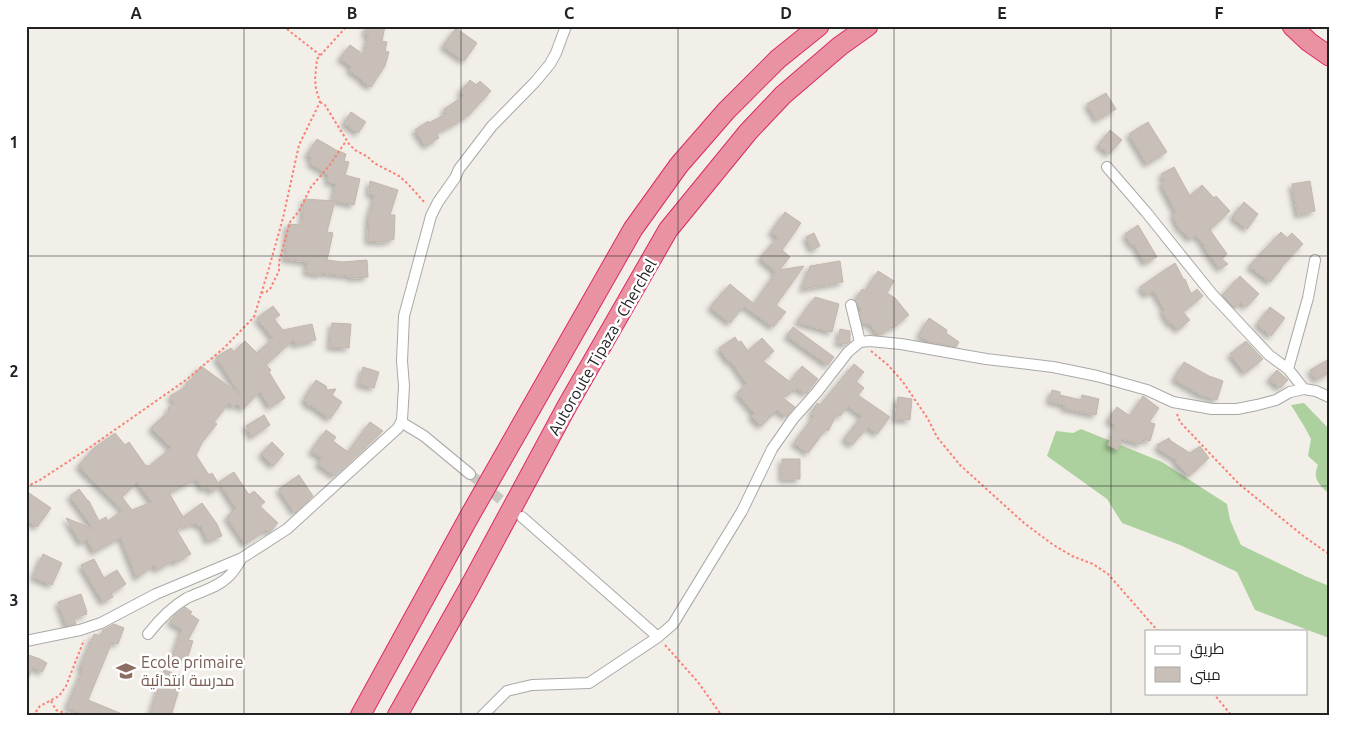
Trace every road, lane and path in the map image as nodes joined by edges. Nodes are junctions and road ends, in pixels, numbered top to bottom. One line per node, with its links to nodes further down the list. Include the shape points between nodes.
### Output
1 (283, 26): 9 (path)
2 (347, 26): 9 (path)
3 (566, 26): 14 (street, via 550,64 492,126 459,169)
4 (819, 26): 38 (highway, Autoroute Tipaza - Cherchel, via 778,59 726,111 679,165 633,230)
5 (868, 26): 39 (highway, Autoroute Tipaza - Cherchel, via 783,95 748,132 668,230)
6 (1292, 26): 10 (highway)
7 (1310, 26): 8 (highway)
8 (1329, 41)
9 (320, 55): 11 (path, via 315,72)
10 (1329, 56)
11 (320, 102): 12 (path); 16 (path, via 299,145 283,218)
12 (346, 142): 14 (path, via 408,184); 16 (path, via 290,222 279,271 270,289)
13 (1107, 167): 19 (street, via 1212,294 1268,355)
14 (433, 212): 23 (street, via 404,316)
15 (1315, 260): 19 (street)
16 (261, 293): 25 (path, via 254,317 186,380 81,454)
17 (851, 305): 18 (street)
18 (860, 342): 22 (street, via 901,344 1052,367 1147,390); 30 (path, via 903,382 937,437 960,465 1052,544 1108,574); 32 (street, via 793,419 673,624)
19 (1288, 370): 20 (street)
20 (1304, 389): 21 (street); 22 (street, via 1257,406 1236,409)
21 (1329, 398)
22 (1173, 402): 27 (path, via 1180,422 1239,484)
23 (401, 422): 24 (street, via 424,436); 28 (street, via 287,529)
24 (470, 474)
25 (26, 487)
26 (522, 517): 32 (street)
27 (1329, 554)
28 (242, 558): 29 (street); 31 (street, via 229,576 174,607)
29 (83, 629): 33 (street); 35 (path, via 85,636 66,686)
30 (1157, 630)
31 (148, 634)
32 (658, 637): 40 (street, via 589,683 532,685 507,691); 41 (path, via 698,682)
33 (26, 641)
34 (1214, 694): 42 (path)
35 (51, 701): 36 (path, via 40,706); 37 (path, via 56,710)
36 (34, 716)
37 (73, 716)
38 (360, 716)
39 (397, 716)
40 (482, 716)
41 (722, 716)
42 (1232, 716)

